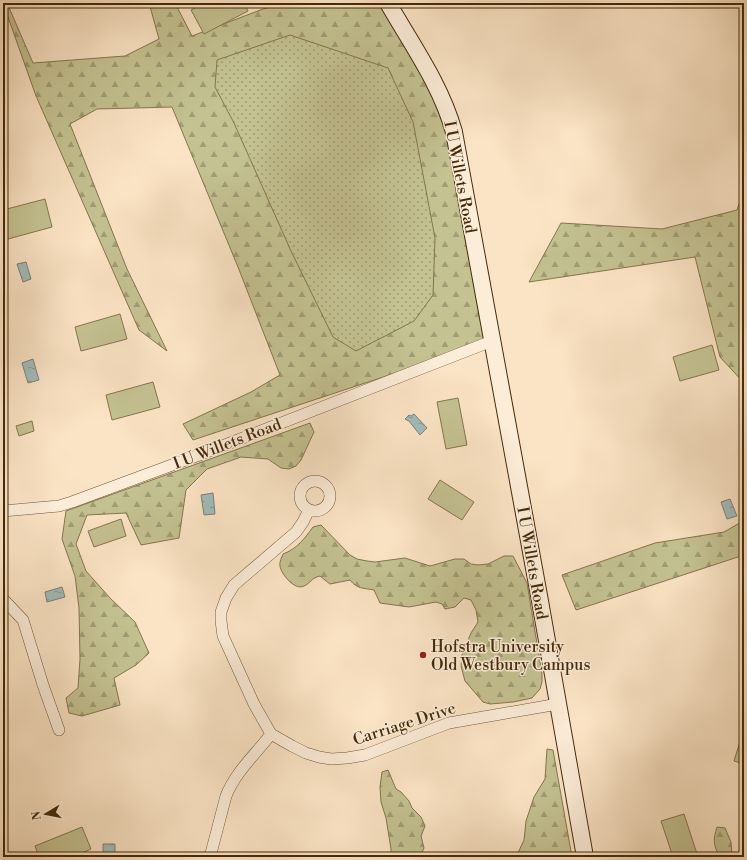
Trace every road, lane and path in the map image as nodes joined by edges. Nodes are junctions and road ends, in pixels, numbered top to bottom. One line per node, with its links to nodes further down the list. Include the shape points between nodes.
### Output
1 (388, 3): 2 (street, I U Willets Road, via 436,86 450,118)
2 (492, 341): 4 (street, I U Willets Road, via 72,502 54,507); 6 (street, I U Willets Road)
3 (309, 510): 8 (street, via 296,532 234,585 221,612 223,636 254,704)
4 (3, 511)
5 (3, 599): 7 (street, via 23,620)
6 (558, 704): 8 (street, Carriage Drive, via 449,723 365,754 347,758 331,759 306,753); 10 (street, I U Willets Road)
7 (59, 730)
8 (271, 734): 9 (street, via 239,771 230,786)
9 (210, 857)
10 (585, 857)

